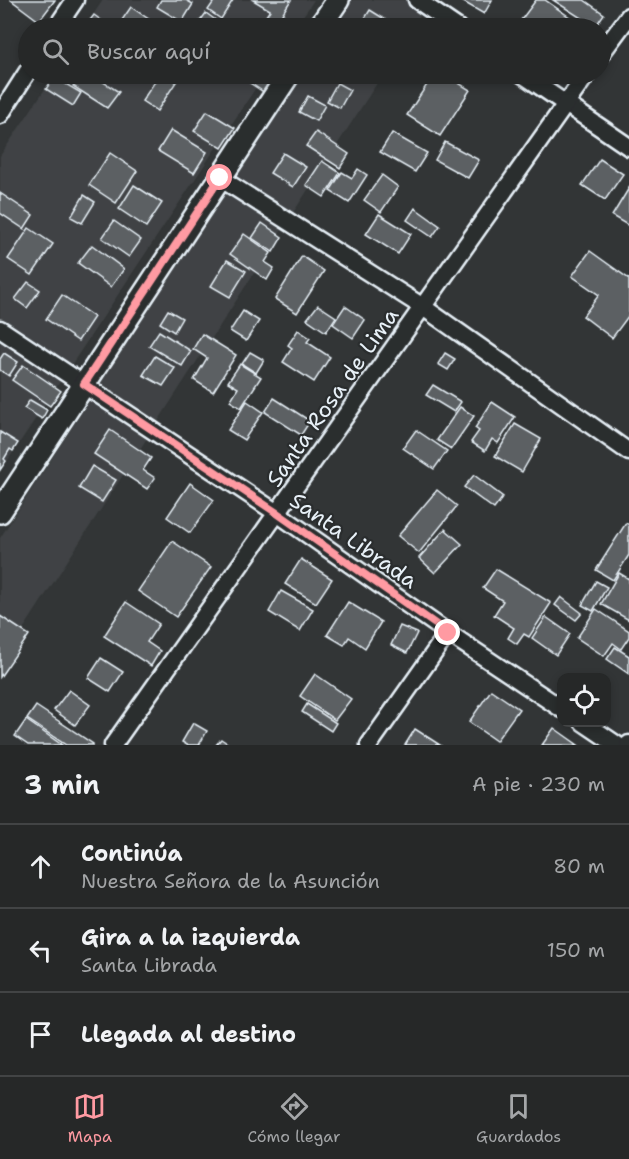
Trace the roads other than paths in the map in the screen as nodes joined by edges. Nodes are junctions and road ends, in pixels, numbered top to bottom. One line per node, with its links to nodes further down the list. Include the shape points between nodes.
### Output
1 (75, 0): 5 (street)
2 (338, 0): 6 (street)
3 (417, 0): 7 (street)
4 (629, 16): 8 (street)
5 (63, 18)
6 (326, 18)
7 (443, 18)
8 (611, 40)
9 (20, 84): 14 (street)
10 (282, 84): 16 (street)
11 (536, 84): 13 (street)
12 (580, 84): 13 (street, Santa Rosa de Lima)
13 (565, 104): 15 (street); 17 (street, Santa Rosa de Lima)
14 (0, 115)
15 (629, 147)
16 (220, 178): 17 (street); 19 (street)
17 (423, 307): 20 (street); 22 (street, Santa Rosa de Lima)
18 (0, 329): 19 (street, Santa Librada)
19 (84, 384): 21 (street); 22 (street, Santa Librada)
20 (629, 452)
21 (0, 512)
22 (277, 513): 23 (street, Santa Librada); 26 (street, Santa Rosa de Lima)
23 (448, 633): 24 (street, Santa Librada); 27 (street)
24 (557, 706)
25 (589, 727): 28 (street)
26 (113, 745)
27 (369, 745)
28 (617, 745)

